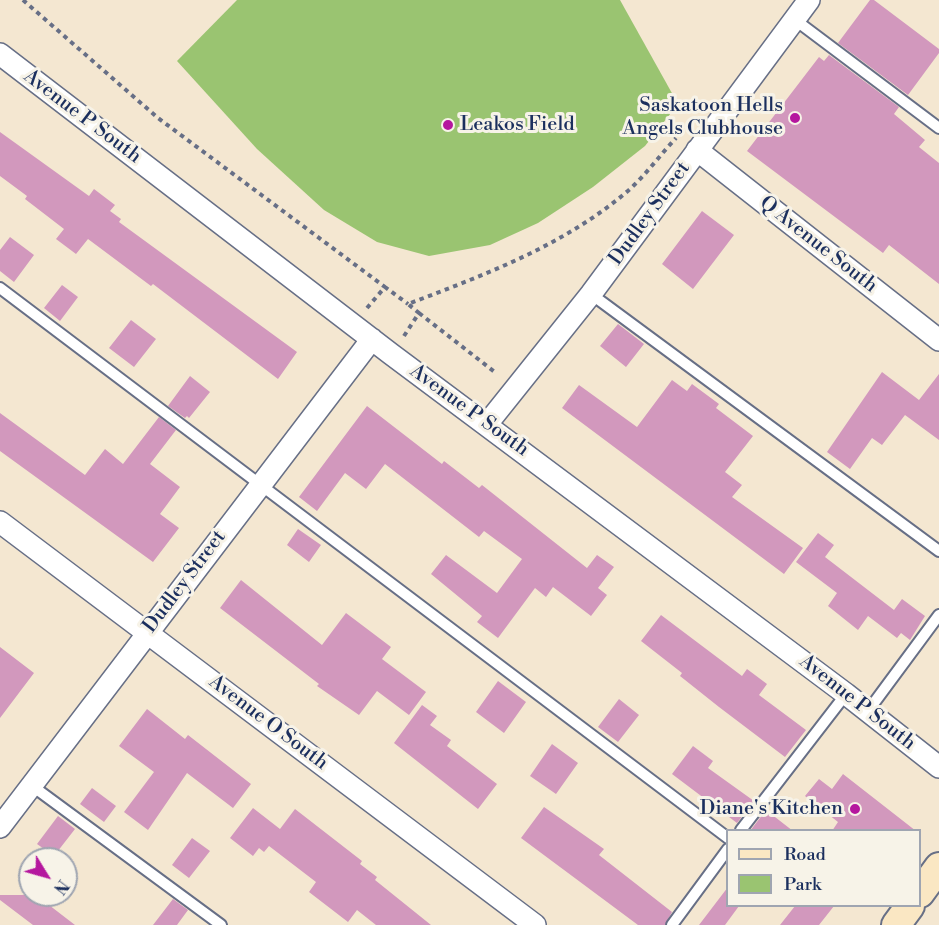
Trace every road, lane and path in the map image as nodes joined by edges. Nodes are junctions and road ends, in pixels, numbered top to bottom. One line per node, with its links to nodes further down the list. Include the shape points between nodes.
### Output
1 (23, 0): 8 (path, via 158,118)
2 (809, 0): 3 (street, Dudley Street)
3 (794, 19): 5 (lane); 7 (street, Dudley Street)
4 (0, 54): 13 (street, Avenue P South)
5 (939, 128)
6 (677, 137): 11 (path, via 626,193 587,223 532,255)
7 (697, 150): 10 (street, Dudley Street); 15 (street, Q Avenue South)
8 (385, 287): 11 (path); 13 (path)
9 (0, 288): 19 (lane)
10 (591, 294): 18 (street, Dudley Street); 21 (lane)
11 (408, 304): 12 (path)
12 (419, 313): 16 (path); 17 (path)
13 (354, 324): 14 (street, Avenue P South)
14 (372, 339): 16 (street, Avenue P South); 19 (street, Dudley Street)
15 (939, 340)
16 (392, 354): 18 (street, Avenue P South)
17 (496, 373)
18 (487, 424): 24 (street, Avenue P South)
19 (260, 484): 23 (street, Dudley Street); 30 (lane)
20 (0, 522): 23 (street, Avenue O South)
21 (939, 551)
22 (939, 615): 25 (lane)
23 (147, 632): 27 (street, Dudley Street); 36 (street, Avenue O South)
24 (846, 694): 25 (street, Avenue P South); 29 (lane)
25 (868, 711): 26 (street, Avenue P South)
26 (939, 767)
27 (31, 785): 28 (street, Dudley Street); 35 (lane)
28 (0, 827)
29 (743, 829)
30 (726, 836)
31 (726, 852): 37 (lane)
32 (939, 867): 33 (street)
33 (921, 892)
34 (909, 907): 38 (street)
35 (221, 925)
36 (535, 925)
37 (672, 925)
38 (896, 925)

